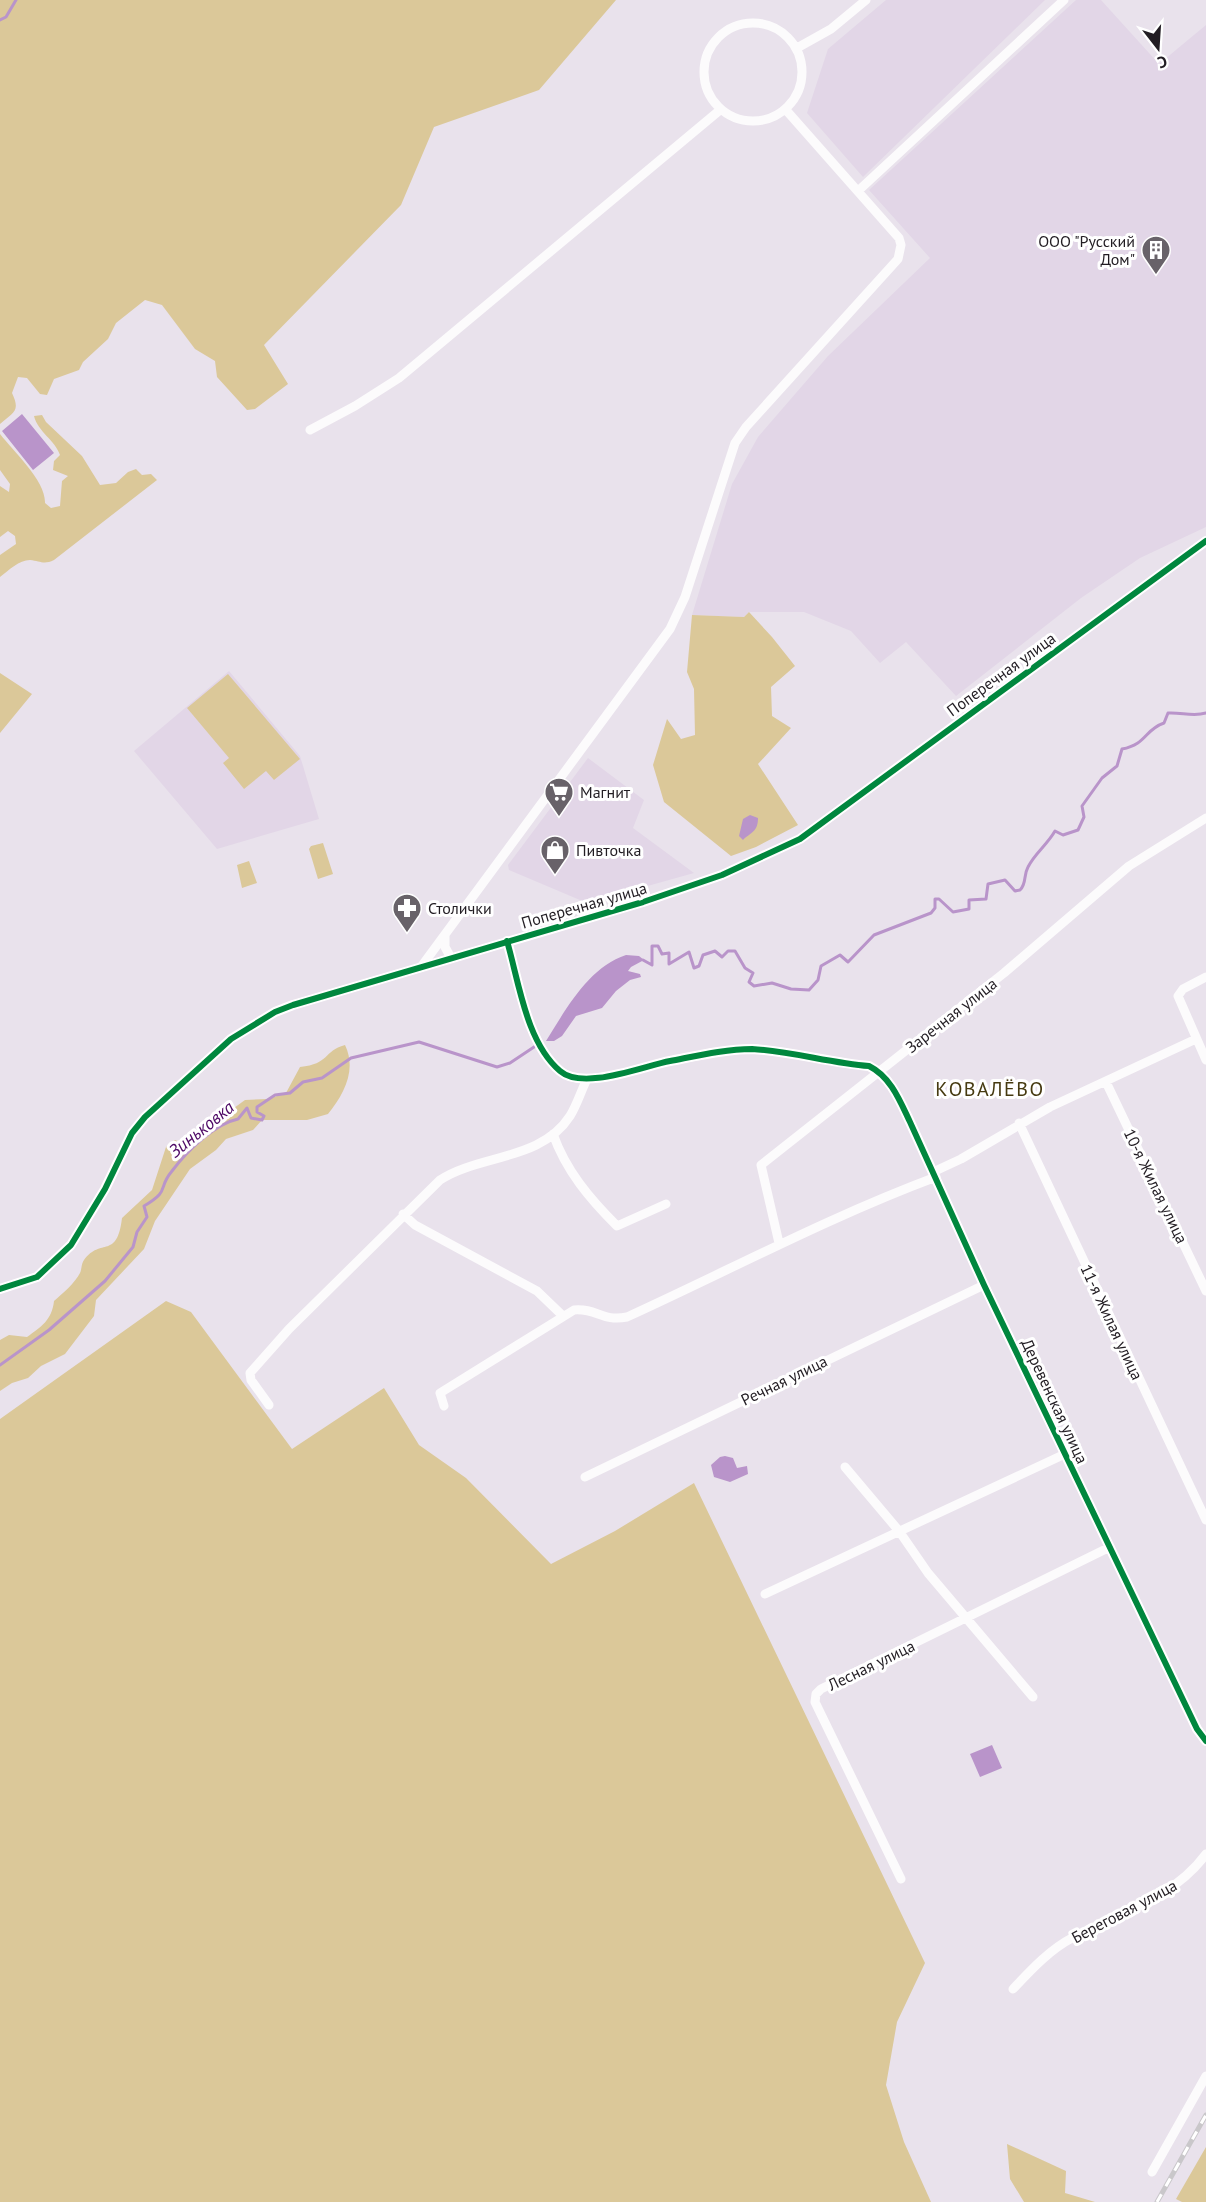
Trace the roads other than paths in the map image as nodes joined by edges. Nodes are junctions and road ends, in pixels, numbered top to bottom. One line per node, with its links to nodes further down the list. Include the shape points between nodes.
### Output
1 (866, 0): 3 (street, via 831,29)
2 (1064, 0): 6 (street)
3 (797, 48): 4 (street, via 784,33 766,24 746,23 727,30 712,43 704,61 704,81); 5 (street, via 803,69 799,92)
4 (720, 110): 5 (street, via 747,122 768,120); 7 (street, via 399,378)
5 (786, 110): 6 (street)
6 (858, 191): 10 (street, via 899,238 898,258 735,443 685,597 670,629)
7 (310, 430)
8 (1206, 542): 11 (street, Поперечная улица, via 800,838 683,889)
9 (1206, 818): 17 (street, Заречная улица, via 1129,866 1004,973)
10 (445, 935): 12 (street, via 445,948); 13 (street)
11 (507, 941): 12 (street, Поперечная улица); 18 (street, via 539,1041 561,1071)
12 (451, 958): 13 (street, Поперечная улица)
13 (421, 967): 27 (street, Поперечная улица, via 293,1005 231,1039 132,1132 100,1199 71,1245 37,1277)
14 (1206, 976): 15 (street, via 1178,996)
15 (1196, 1039): 16 (street); 19 (street)
16 (1206, 1060)
17 (880, 1071): 18 (street, via 869,1066 749,1049); 22 (street, Деревенская улица, via 894,1088); 25 (street, Заречная улица, via 761,1165)
18 (587, 1079): 21 (street, via 570,1116)
19 (1106, 1082): 20 (street); 28 (street, 10-я Жилая улица)
20 (1019, 1123): 22 (street); 35 (street, 11-я Жилая улица)
21 (553, 1134): 23 (street, via 573,1176 617,1226); 24 (street, via 517,1154 455,1170)
22 (934, 1175): 25 (street); 26 (street, Деревенская улица)
23 (666, 1204)
24 (403, 1214): 29 (street, via 415,1225 537,1291); 30 (street, via 250,1373)
25 (779, 1243): 29 (street, via 627,1317 603,1318 586,1309)
26 (984, 1285): 32 (street, Деревенская улица); 34 (street, Речная улица)
27 (0, 1289)
28 (1206, 1291)
29 (562, 1316): 31 (street, via 440,1393)
30 (269, 1406)
31 (444, 1406)
32 (1065, 1454): 36 (street); 37 (street, Деревенская улица)
33 (845, 1467): 36 (street)
34 (585, 1477)
35 (1206, 1520)
36 (898, 1531): 38 (street); 39 (street)
37 (1110, 1547): 39 (street, Лесная улица); 41 (street, Деревенская улица)
38 (765, 1594)
39 (968, 1619): 40 (street); 43 (street, Лесная улица, via 816,1694 815,1702)
40 (1034, 1696)
41 (1206, 1742)
42 (1206, 1854): 44 (street, Береговая улица, via 1178,1885 1069,1939)
43 (901, 1879)
44 (1013, 1989)
45 (1206, 2076): 46 (street)
46 (1152, 2172)

